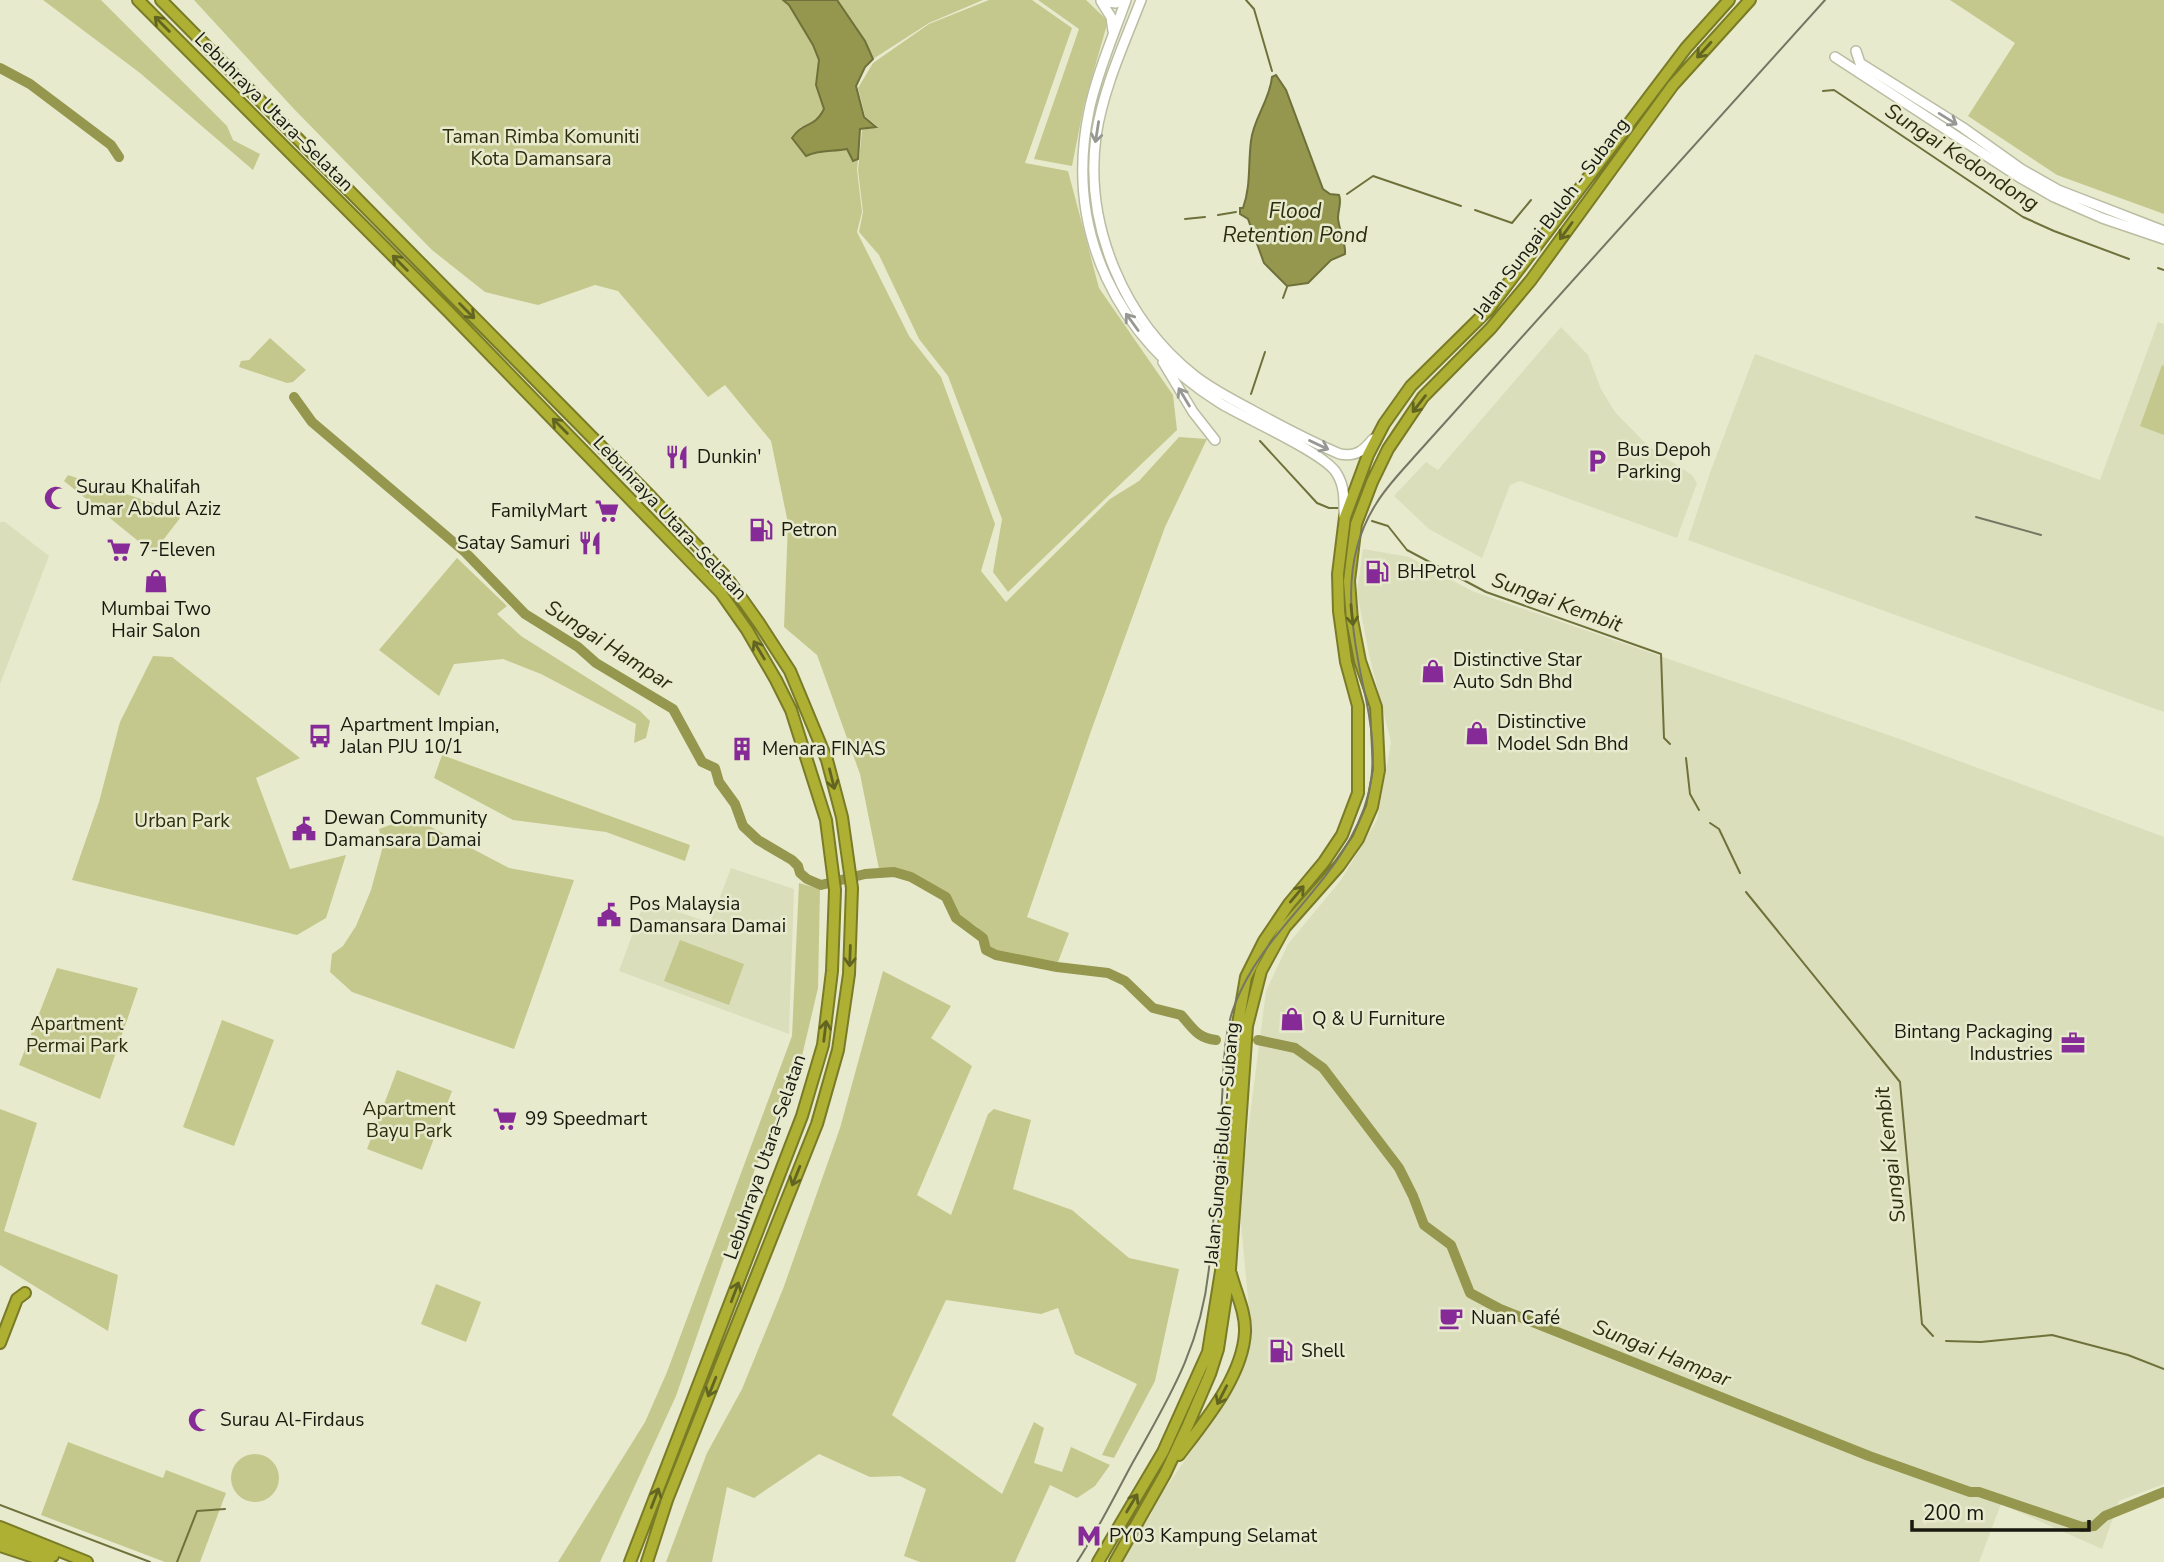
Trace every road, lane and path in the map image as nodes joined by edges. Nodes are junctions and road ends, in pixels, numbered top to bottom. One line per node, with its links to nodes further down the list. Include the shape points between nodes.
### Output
1 (138, 0): 33 (highway, Lebuhraya Utara–Selatan, one-way to 1, via 767,1211 823,1045 835,891 826,820 790,710 753,640 721,593)
2 (161, 0): 34 (highway, Lebuhraya Utara–Selatan, one-way to 34, via 727,578 790,671 827,761 842,817 852,888 849,974 838,1050 817,1124 667,1500)
3 (1121, 0): 10 (main road, via 1101,1 1113,21)
4 (1126, 0): 9 (main road)
5 (1135, 0): 9 (main road)
6 (1141, 0): 13 (main road)
7 (1728, 0): 17 (highway, Jalan Sungai Buloh - Subang, via 1686,48 1488,310 1411,386)
8 (1750, 0): 20 (highway, Jalan Sungai Buloh - Subang, one-way to 20, via 1673,85 1531,280 1423,397 1372,482 1356,524 1349,581 1358,651 1376,707 1378,776 1372,807 1358,839 1285,927 1266,958 1255,990 1243,1069)
9 (1121, 14): 10 (main road); 13 (main road, via 1125,23)
10 (1112, 40): 16 (main road, one-way to 10, via 1106,282 1085,202 1082,179 1089,108)
11 (1856, 51): 14 (main road, one-way to 14, via 1860,63 2021,169 2058,190)
12 (1835, 57): 15 (main road, via 2054,197)
13 (1115, 66): 17 (main road, one-way to 17, via 1096,135 1095,200 1116,276 1147,325 1175,359 1215,390 1340,454 1365,449)
14 (2164, 231)
15 (2164, 239)
16 (1158, 353): 18 (main road, one-way to 16); 19 (main road, via 1220,403 1331,465 1342,483)
17 (1384, 424): 19 (highway, Jalan Sungai Buloh - Subang)
18 (1214, 440)
19 (1345, 517): 35 (highway, Jalan Sungai Buloh - Subang, one-way to 19, via 1163,1452 1208,1352 1221,1271 1238,1024 1246,977 1289,904 1342,835 1358,793 1358,706 1346,662 1338,584)
20 (1230, 1269): 23 (highway, Jalan Sungai Buloh - Subang, via 1210,1374); 23 (highway, one-way to 23, via 1245,1332 1238,1360 1216,1407)
21 (25, 1293): 22 (highway, via 17,1299)
22 (0, 1343)
23 (1165, 1474): 36 (highway, Jalan Sungai Buloh - Subang)
24 (0, 1521): 27 (highway)
25 (0, 1527): 27 (highway)
26 (0, 1536): 31 (highway)
27 (34, 1541): 32 (highway)
28 (0, 1546): 29 (highway); 30 (highway)
29 (30, 1562)
30 (49, 1562)
31 (68, 1562)
32 (86, 1562)
33 (630, 1562)
34 (647, 1562)
35 (1098, 1562)
36 (1115, 1562)

